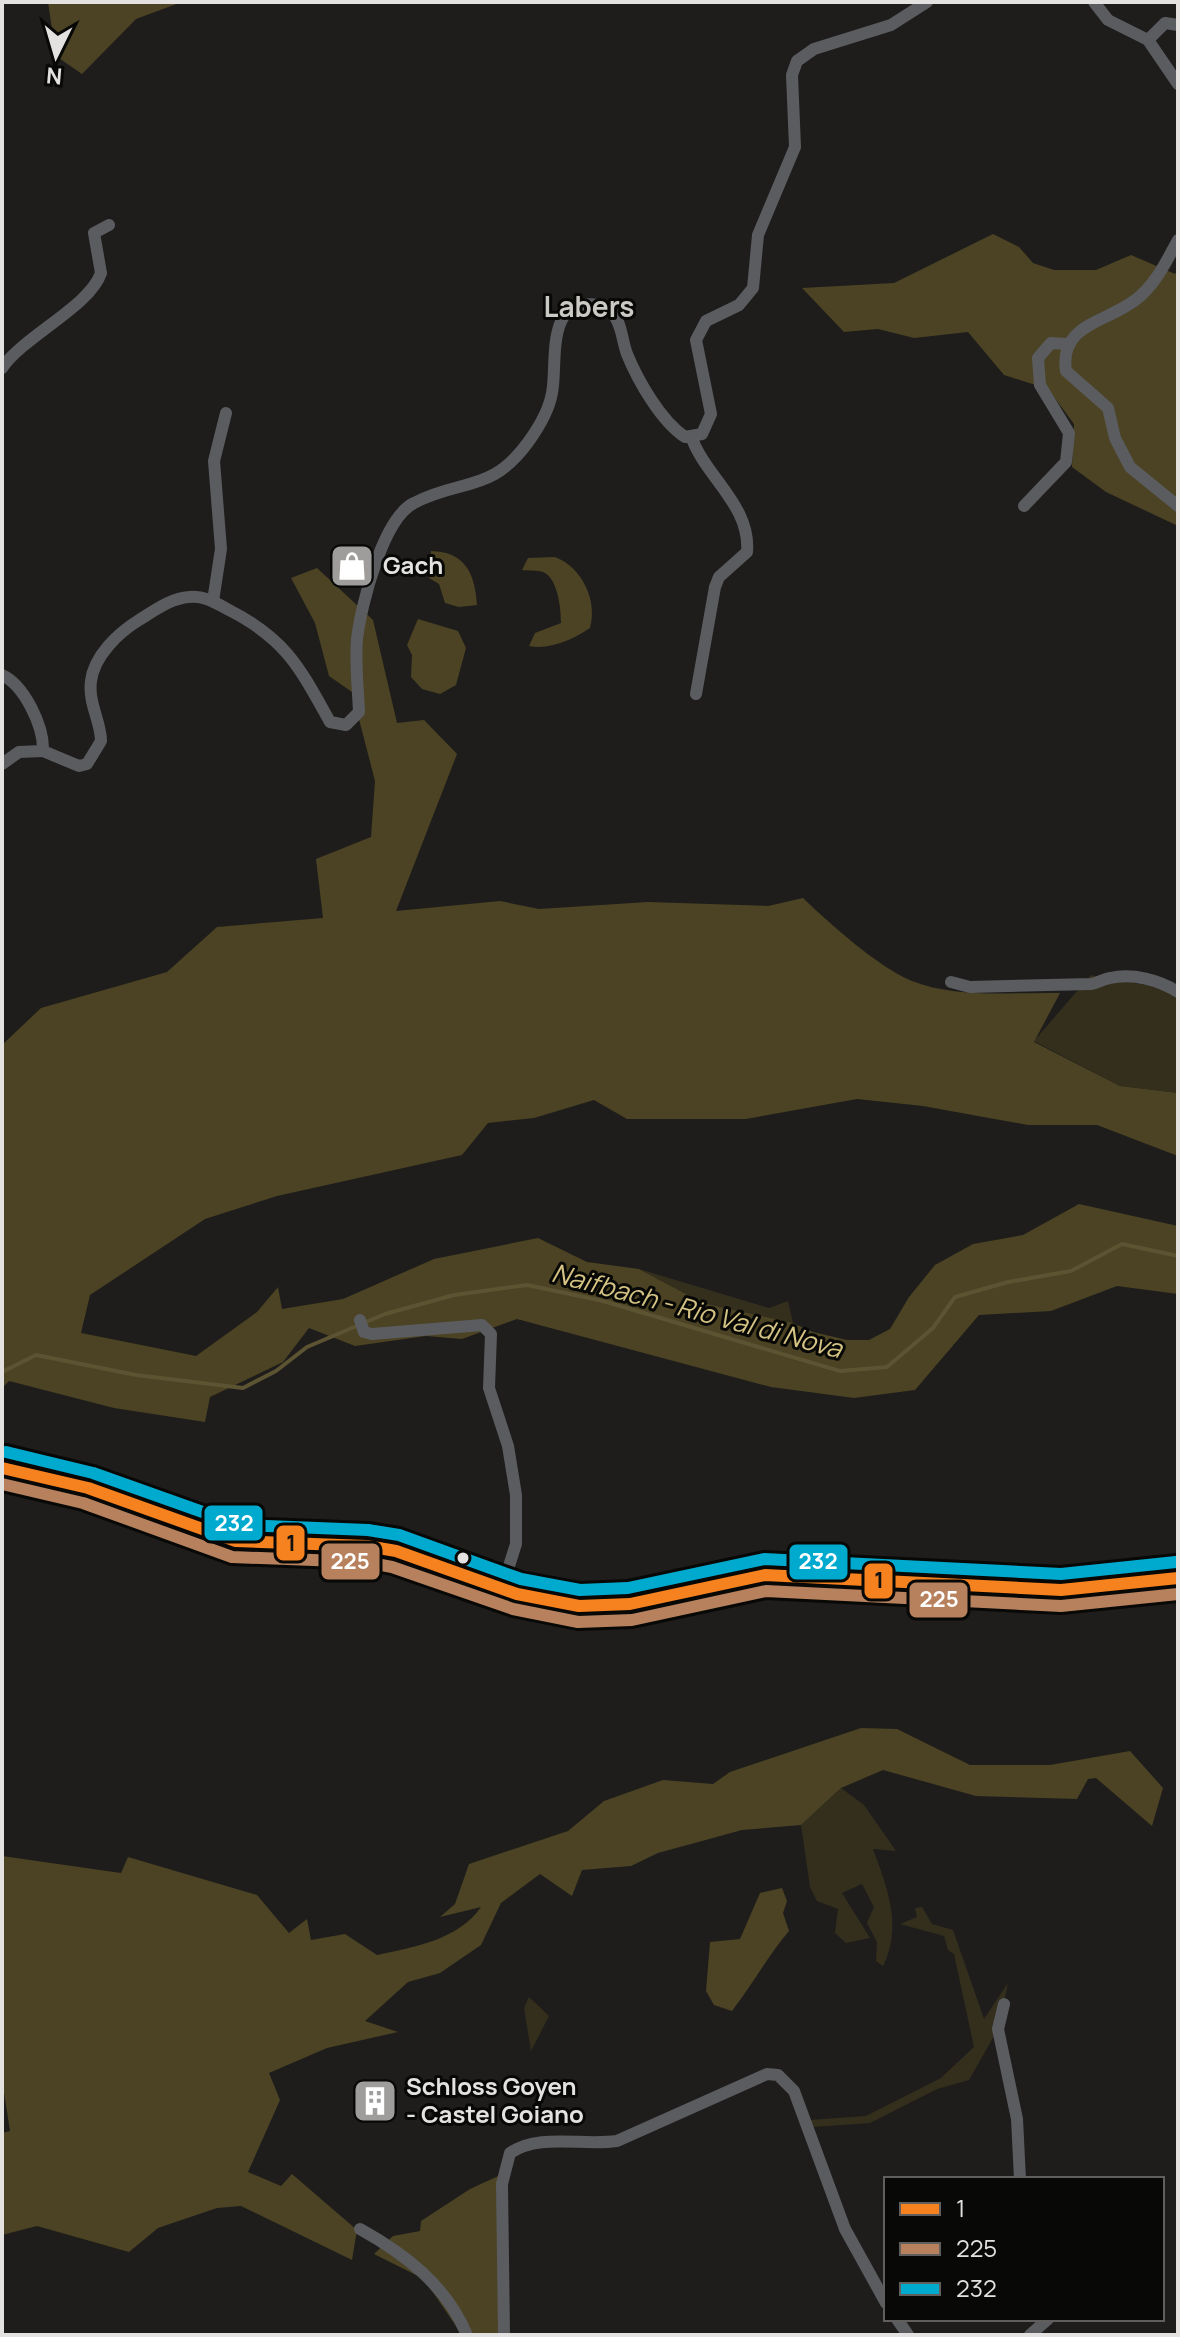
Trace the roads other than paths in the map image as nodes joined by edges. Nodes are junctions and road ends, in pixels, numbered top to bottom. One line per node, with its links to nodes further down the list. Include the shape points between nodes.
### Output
1 (927, 2): 11 (street, via 891,25 814,49 797,61 792,75 795,147 758,235 753,288 739,305 706,321 696,340 711,414 702,434)
2 (1094, 2): 4 (street, via 1108,20)
3 (1178, 25): 4 (street, via 1165,23)
4 (1148, 40): 5 (street)
5 (1178, 84)
6 (109, 225): 9 (street, via 94,233 101,273 92,289)
7 (1178, 240): 8 (street, via 1149,287)
8 (1067, 344): 12 (street, via 1051,343 1038,358 1040,385 1069,433 1066,462); 13 (street, via 1066,371 1108,408 1121,455)
9 (2, 368)
10 (226, 413): 14 (street, via 214,461 221,549)
11 (691, 436): 14 (street, via 670,427 628,356 617,320 600,305 568,313 555,338 551,397 518,455 478,484 411,504 391,525 358,636 359,712 346,725 330,722 299,666 272,635); 16 (street, via 697,454 734,502 747,543 747,552 715,587)
12 (1024, 506)
13 (1178, 506)
14 (213, 601): 17 (street, via 173,600 111,643 91,678 101,741 87,764 79,766)
15 (2, 675): 17 (street, via 18,686 38,726)
16 (696, 694)
17 (43, 751): 18 (street, via 19,752)
18 (2, 764)
19 (951, 982): 20 (street, via 986,987 1137,979 1160,981)
20 (1178, 992)
21 (361, 1325): 24 (street, via 372,1334 482,1325 491,1334 489,1388 508,1446 516,1495 516,1544)
22 (2, 1468): 24 (main road, via 88,1488 236,1541 396,1551)
23 (1178, 1578): 24 (main road, via 1061,1590 765,1575 606,1606 563,1605)
24 (502, 1588)
25 (1004, 2004): 26 (street, via 998,2029 1017,2119)
26 (1020, 2177)
27 (360, 2229): 30 (street, via 397,2250 431,2279)
28 (884, 2299): 31 (street, via 845,2229 794,2091 778,2075 767,2074 617,2141 536,2142 510,2153 502,2184)
29 (1046, 2321): 32 (street)
30 (467, 2335)
31 (504, 2335)
32 (1030, 2335)

